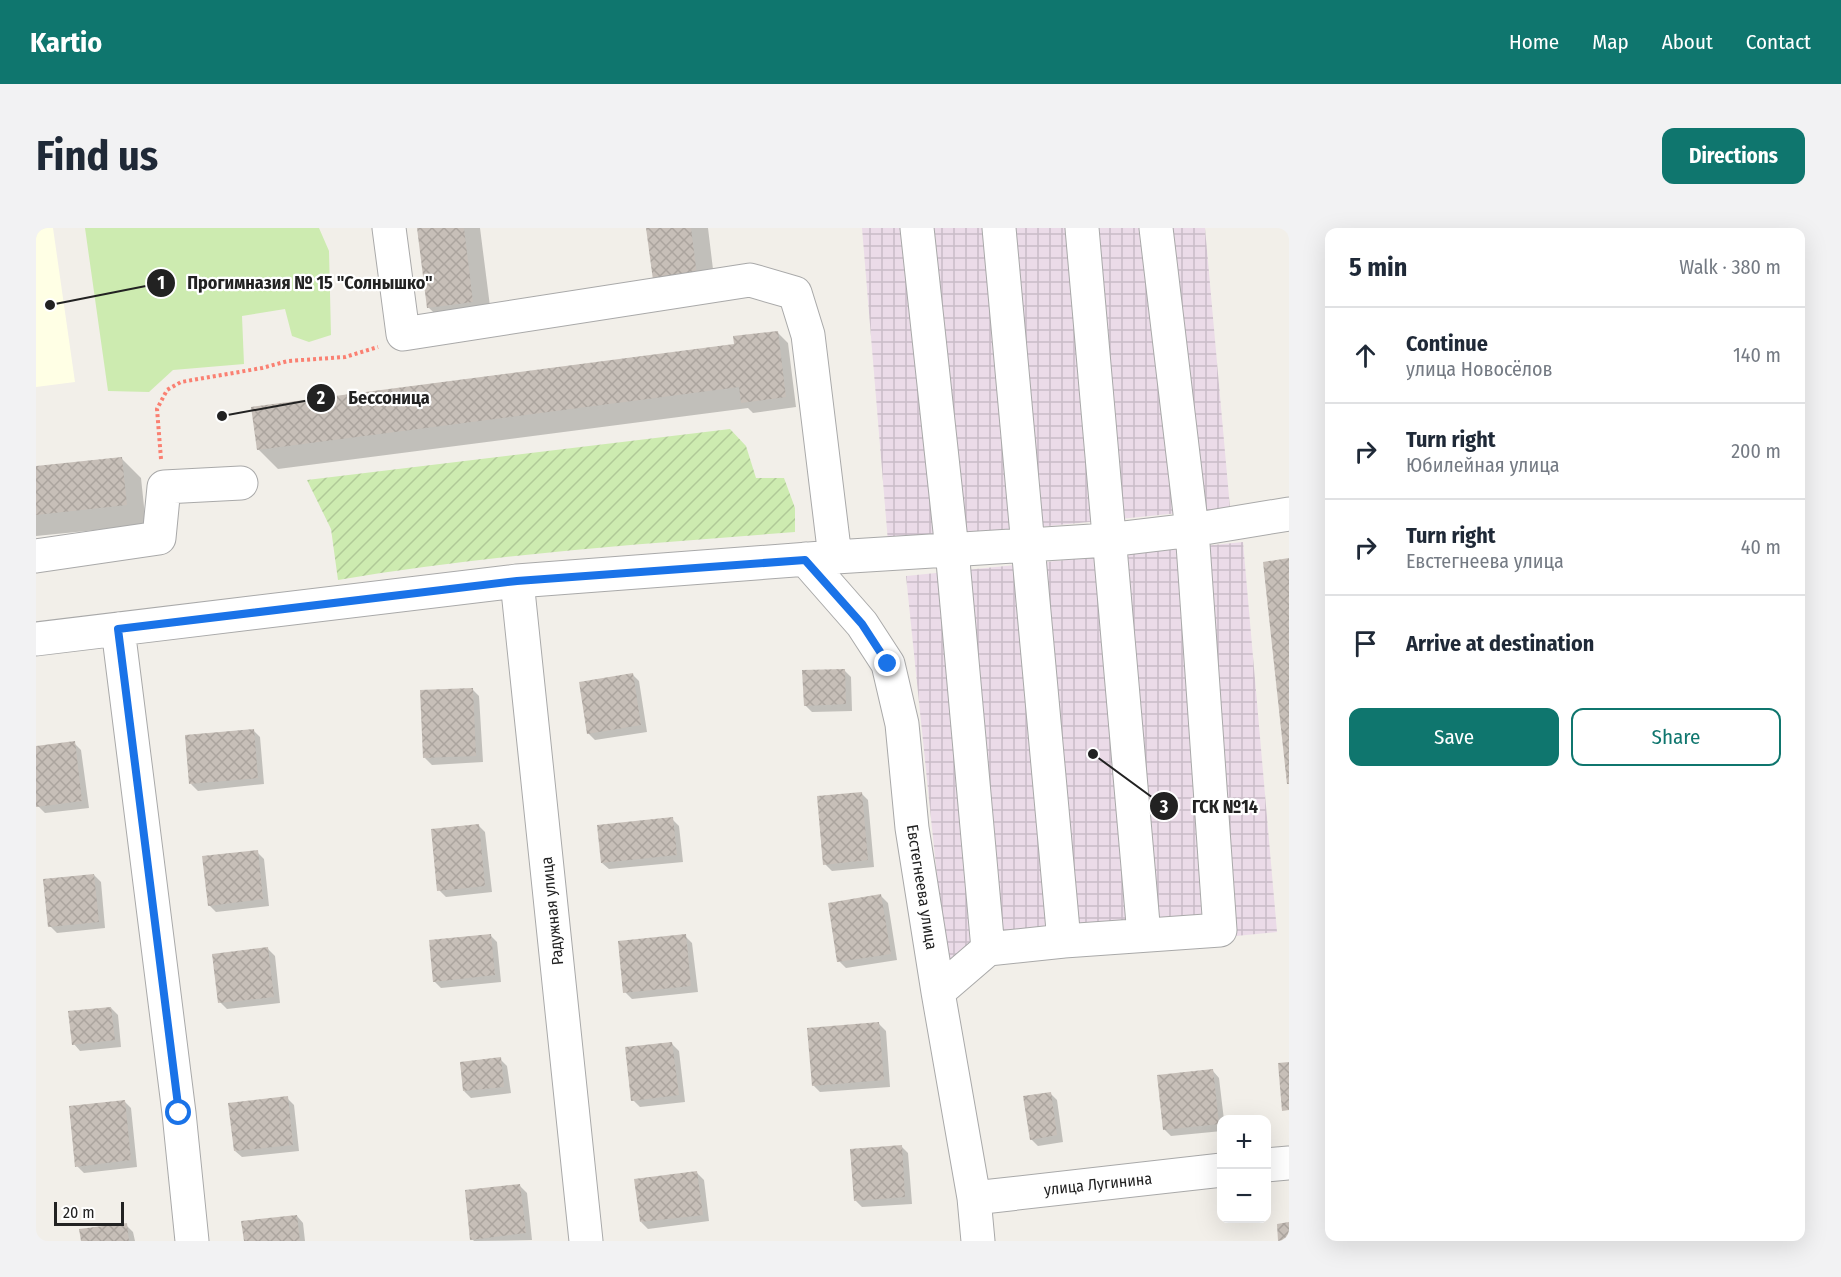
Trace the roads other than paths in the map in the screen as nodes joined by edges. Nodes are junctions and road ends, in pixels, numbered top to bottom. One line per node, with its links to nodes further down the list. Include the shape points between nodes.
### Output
1 (389, 228): 13 (street, via 403,334 750,280 795,293 808,335)
2 (917, 228): 11 (street)
3 (999, 228): 10 (street)
4 (1083, 228): 9 (street)
5 (1156, 228): 8 (street)
6 (241, 483): 12 (street, via 164,488 159,538)
7 (1289, 514): 8 (street)
8 (1192, 530): 9 (street); 17 (street, via 1220,930)
9 (1108, 540): 10 (street); 17 (street)
10 (1029, 546): 11 (street); 18 (street)
11 (952, 550): 13 (street); 19 (street)
12 (36, 556)
13 (820, 558): 14 (street); 20 (street, Евстегнеева улица, via 888,664 902,724 912,828)
14 (517, 581): 15 (street); 26 (street, Радужная улица)
15 (118, 629): 16 (street); 25 (street)
16 (36, 639)
17 (1144, 935): 18 (street)
18 (1064, 941): 19 (street)
19 (988, 949): 20 (street)
20 (938, 992): 24 (street, Евстегнеева улица)
21 (1289, 1162): 22 (street)
22 (1271, 1164)
23 (1217, 1170): 24 (street, улица Лугинина)
24 (974, 1198): 27 (street, Евстегнеева улица)
25 (192, 1241)
26 (586, 1241)
27 (978, 1241)

